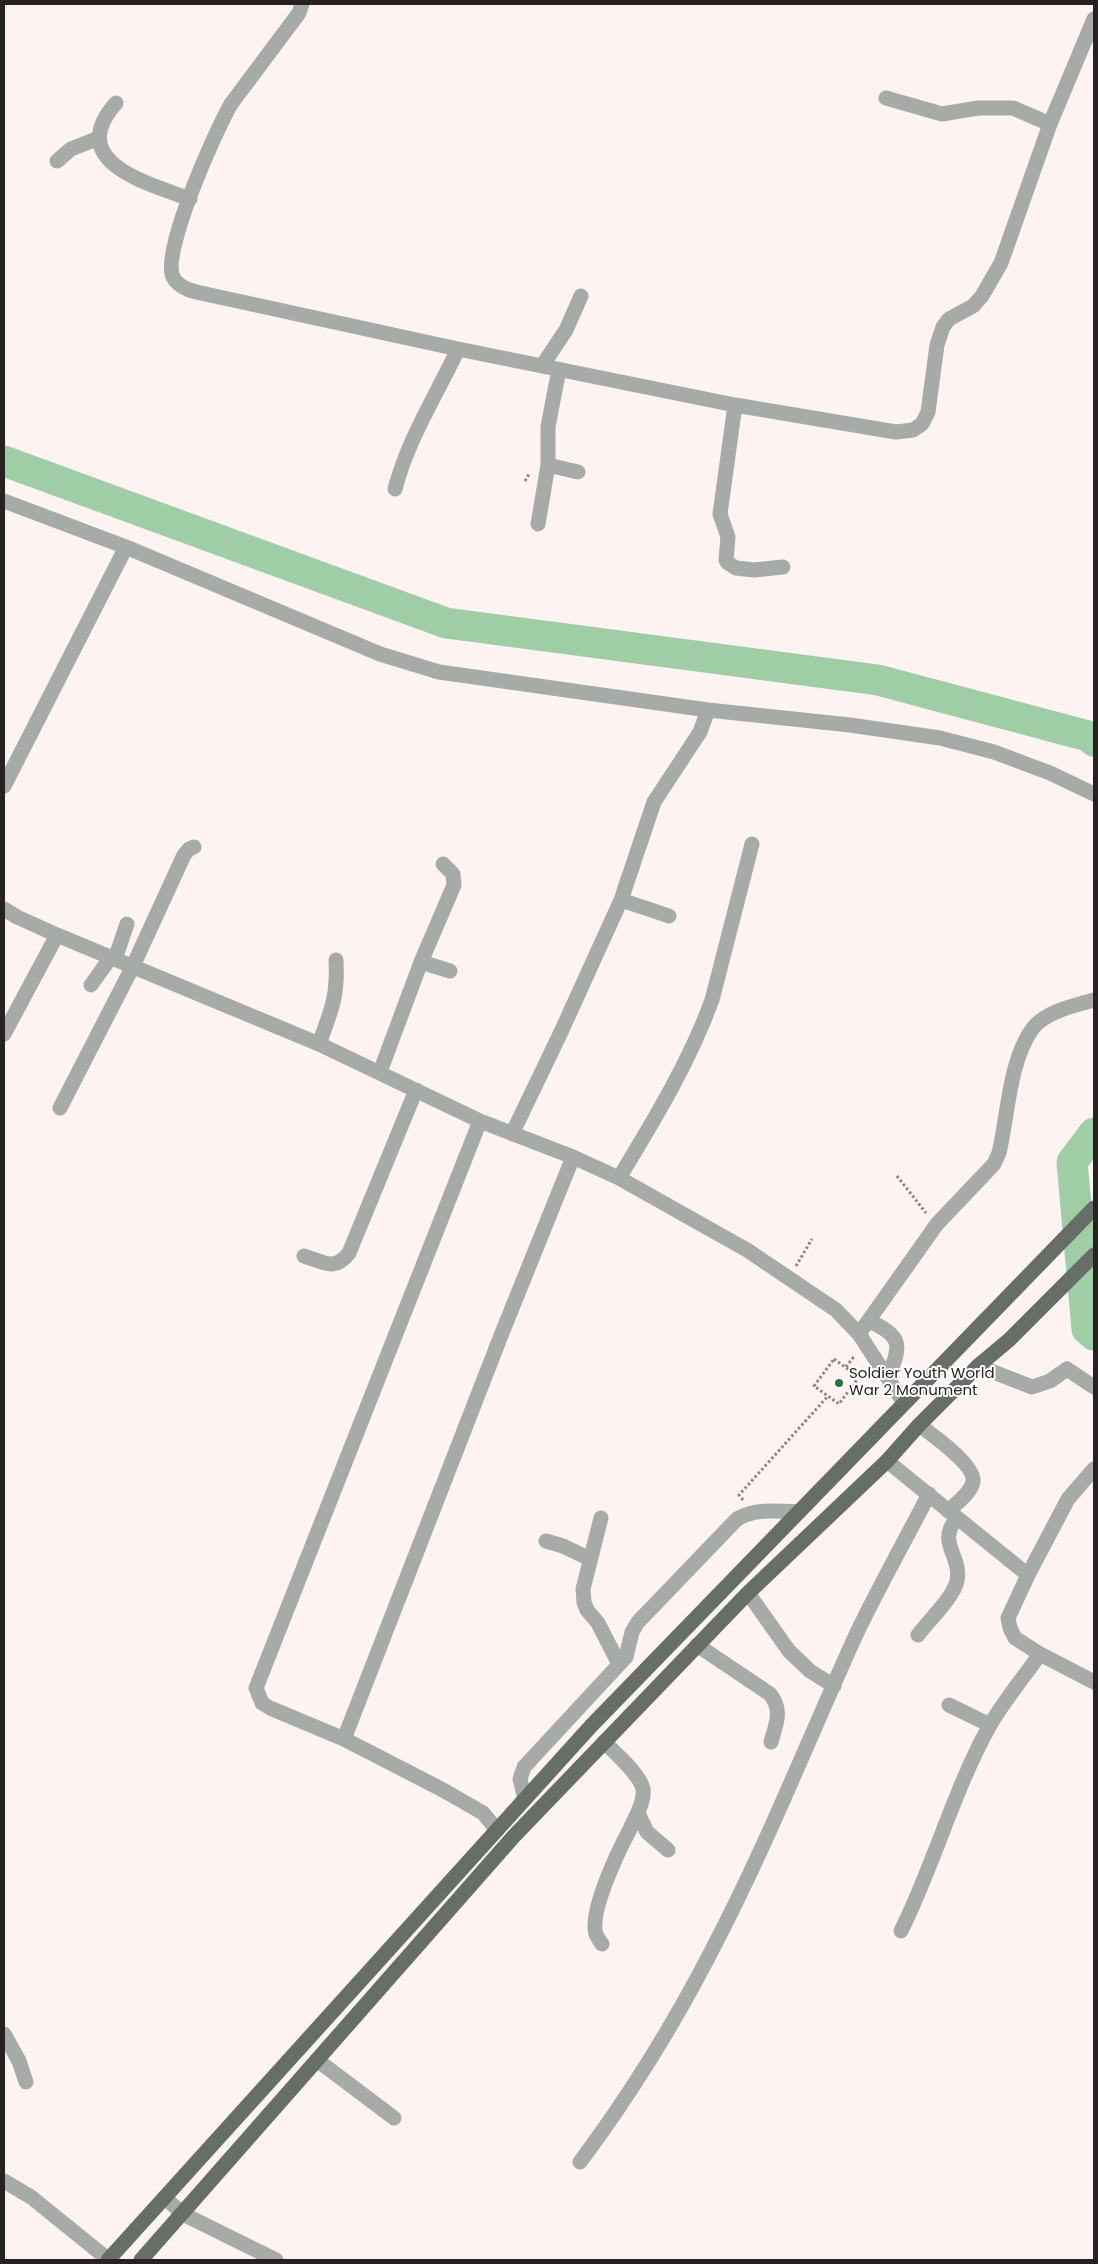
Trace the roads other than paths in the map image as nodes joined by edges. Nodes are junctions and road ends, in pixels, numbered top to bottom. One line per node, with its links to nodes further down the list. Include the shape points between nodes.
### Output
1 (302, 4): 8 (street, via 299,13 231,104)
2 (1094, 18): 5 (street)
3 (886, 98): 5 (street, via 942,114 978,108 1013,108)
4 (116, 103): 6 (street, via 104,116)
5 (1050, 124): 13 (street, via 997,271 973,306 949,319 943,327 937,345 928,412 922,424 913,430 896,432)
6 (99, 138): 7 (street, via 71,149); 8 (street, via 112,164 125,173)
7 (57, 161)
8 (190, 198): 10 (street, via 173,246 171,265 172,275 188,289)
9 (581, 296): 11 (street, via 566,330)
10 (458, 349): 11 (street); 16 (street, via 416,429)
11 (542, 366): 12 (street)
12 (559, 369): 13 (street); 14 (street, via 548,427)
13 (736, 405): 20 (street, via 720,514 728,537 726,560 736,568)
14 (548, 465): 15 (street); 18 (street)
15 (578, 472)
16 (395, 489)
17 (4, 501): 19 (street)
18 (538, 524)
19 (126, 547): 21 (street, via 380,654 439,672); 22 (street)
20 (783, 567)
21 (708, 710): 23 (street, via 940,738 994,752); 27 (street, via 700,732 654,802)
22 (4, 786)
23 (1094, 794)
24 (752, 844): 47 (street, via 704,1021 665,1101)
25 (194, 847): 35 (street, via 184,855)
26 (443, 864): 34 (street, via 452,874 454,885)
27 (621, 900): 29 (street); 45 (street)
28 (4, 909): 31 (street)
29 (669, 916)
30 (128, 924): 32 (street)
31 (57, 935): 32 (street); 39 (street)
32 (113, 958): 35 (street); 37 (street)
33 (336, 960): 40 (street, via 334,1001)
34 (421, 962): 36 (street); 41 (street)
35 (133, 966): 40 (street); 43 (street)
36 (450, 971)
37 (91, 985)
38 (1094, 1000): 51 (street, via 1047,1017 1033,1028 1013,1077 999,1153 994,1164 937,1224)
39 (4, 1034)
40 (318, 1044): 41 (street)
41 (380, 1072): 42 (street)
42 (416, 1090): 44 (street); 50 (street, via 349,1253 335,1265)
43 (60, 1108)
44 (480, 1121): 45 (street); 76 (street, via 256,1688 262,1703 270,1708)
45 (512, 1134): 46 (street)
46 (573, 1157): 47 (street); 76 (street)
47 (619, 1178): 52 (street, via 789,1277 836,1310)
48 (1094, 1208): 56 (main road)
49 (1094, 1255): 53 (main road, via 1009,1340)
50 (304, 1256)
51 (868, 1321): 52 (street); 54 (street, via 892,1333 896,1341 896,1359)
52 (859, 1334): 54 (street)
53 (978, 1366): 55 (street, via 1032,1387 1070,1370); 57 (main road)
54 (888, 1377): 56 (street)
55 (1094, 1387)
56 (904, 1403): 61 (main road)
57 (919, 1424): 58 (main road); 62 (street, via 955,1454 973,1475 970,1488)
58 (887, 1461): 60 (street); 67 (main road)
59 (1094, 1469): 66 (street, via 1068,1500)
60 (929, 1494): 62 (street); 73 (street, via 869,1608)
61 (799, 1512): 71 (street, via 757,1512 737,1519 638,1622 632,1632 628,1653); 79 (main road, via 591,1726)
62 (953, 1515): 66 (street); 68 (street, via 948,1533 956,1564 953,1592)
63 (601, 1518): 65 (street)
64 (546, 1541): 65 (street)
65 (590, 1559): 71 (street, via 584,1602)
66 (1028, 1575): 70 (street, via 1008,1618 1015,1638)
67 (748, 1593): 69 (main road); 73 (street, via 789,1651 810,1671)
68 (918, 1635)
69 (696, 1646): 77 (main road); 78 (street, via 770,1694 777,1703)
70 (1040, 1654): 72 (street); 75 (street)
71 (619, 1664): 79 (street, via 524,1767 520,1779)
72 (1094, 1682)
73 (834, 1686): 89 (street, via 764,1844 712,1950 620,2109)
74 (949, 1705): 75 (street)
75 (990, 1725): 83 (street)
76 (344, 1739): 81 (street, via 483,1813)
77 (604, 1742): 80 (street, via 640,1781 643,1798); 86 (main road, via 476,1878)
78 (771, 1742)
79 (525, 1799): 81 (main road)
80 (638, 1813): 82 (street, via 647,1832); 84 (street, via 612,1863 600,1902 595,1924)
81 (497, 1830): 91 (main road)
82 (668, 1850)
83 (901, 1931)
84 (602, 1944)
85 (4, 2034): 87 (street)
86 (317, 2060): 88 (street); 92 (main road)
87 (26, 2082)
88 (394, 2118)
89 (580, 2162)
90 (4, 2181): 93 (street, via 31,2197)
91 (165, 2198): 92 (street); 93 (main road)
92 (184, 2214): 94 (main road); 95 (street)
93 (109, 2260)
94 (141, 2260)
95 (276, 2260)

